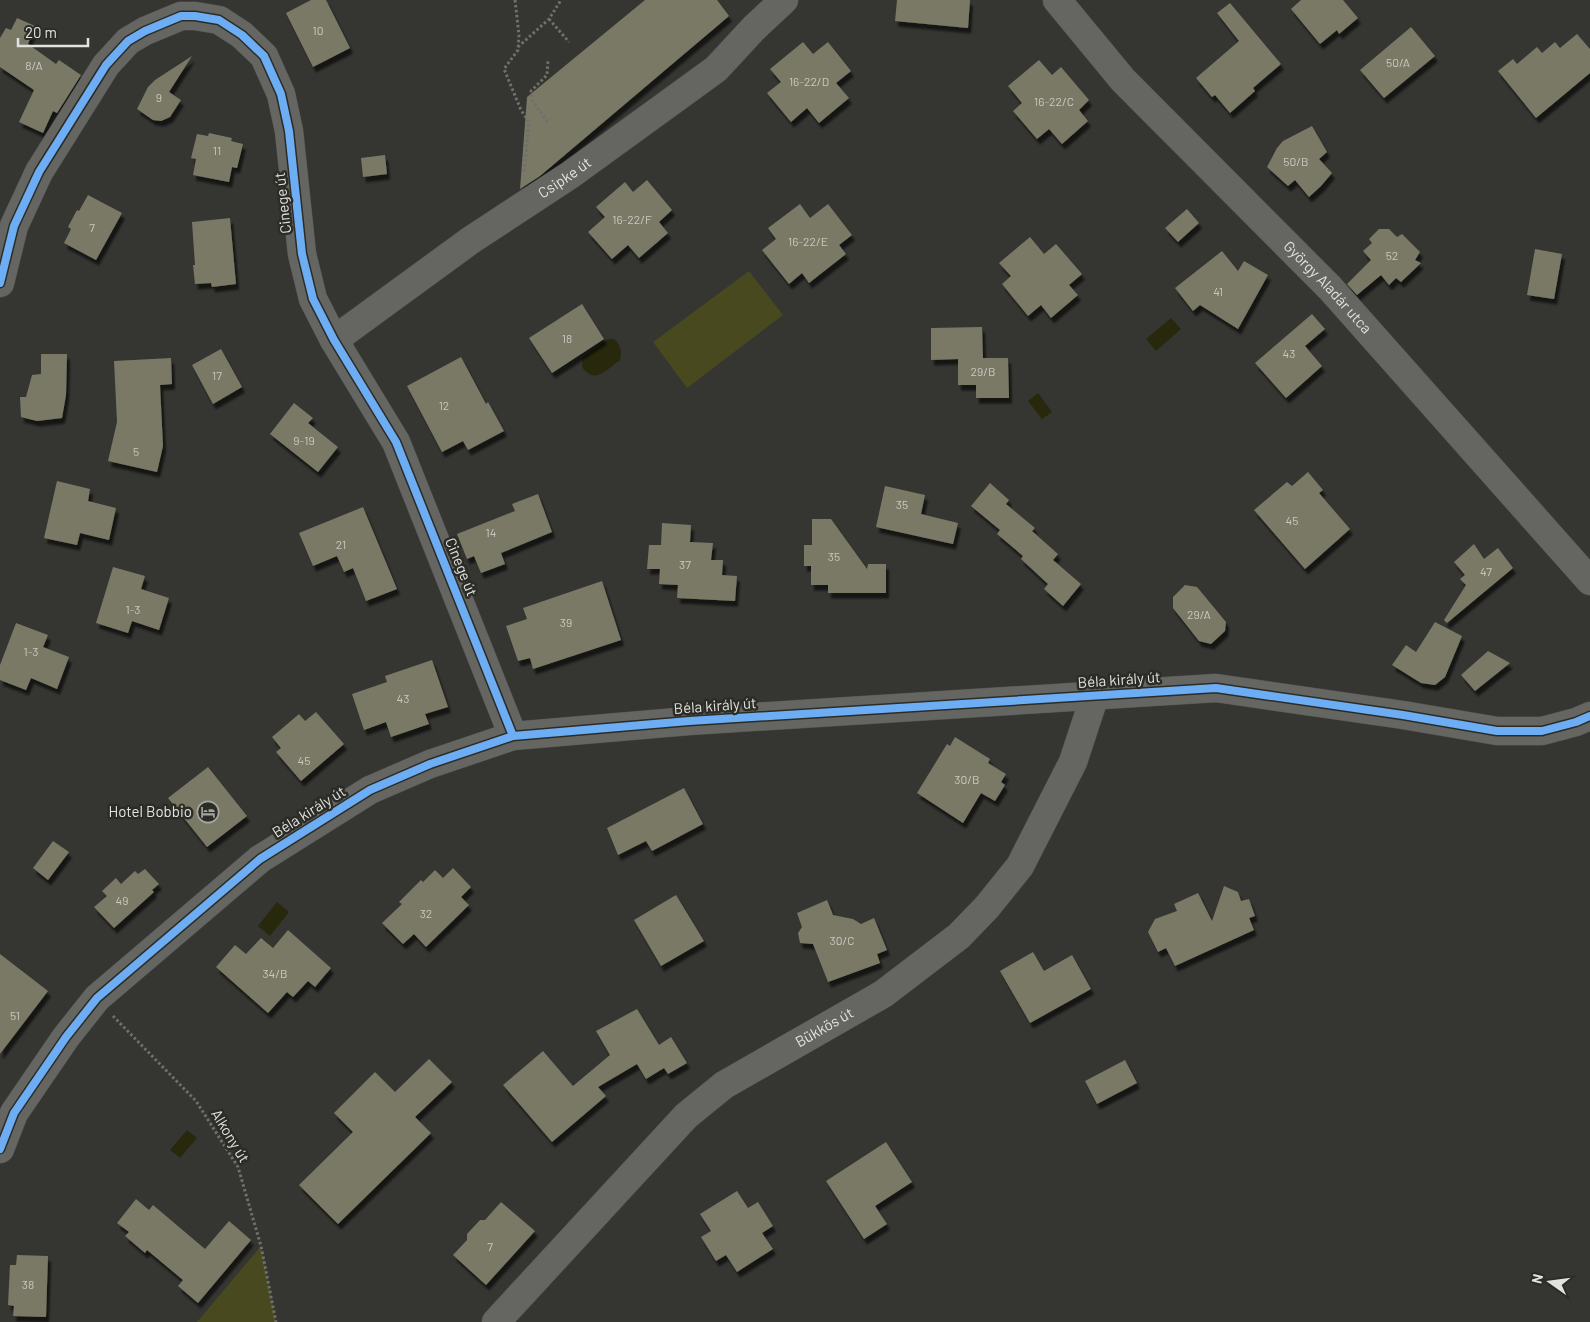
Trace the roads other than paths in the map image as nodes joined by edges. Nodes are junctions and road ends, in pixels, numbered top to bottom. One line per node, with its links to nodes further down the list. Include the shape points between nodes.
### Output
1 (784, 0): 4 (street, Csipke út, via 716,69)
2 (1057, 0): 5 (street, György Aladár utca, via 1123,80 1330,288)
3 (0, 282): 4 (street, Cinege út, via 14,226 39,172 106,65 128,41 145,31 181,16 203,17 219,20 242,35 264,56 281,94 289,131 302,254 313,299)
4 (334, 340): 8 (street, Cinege út, via 396,442)
5 (1590, 581)
6 (1096, 695): 7 (street, Béla király út, via 1216,688 1497,731 1542,731); 8 (street, Béla király út, via 689,721); 10 (street, Bükkös út, via 1073,762 1020,866 987,907 959,936 883,994 724,1085 686,1116)
7 (1590, 716)
8 (513, 736): 9 (street, Béla király út, via 430,764 370,790 260,859 98,998 66,1037 14,1113)
9 (0, 1149)
10 (496, 1322)

